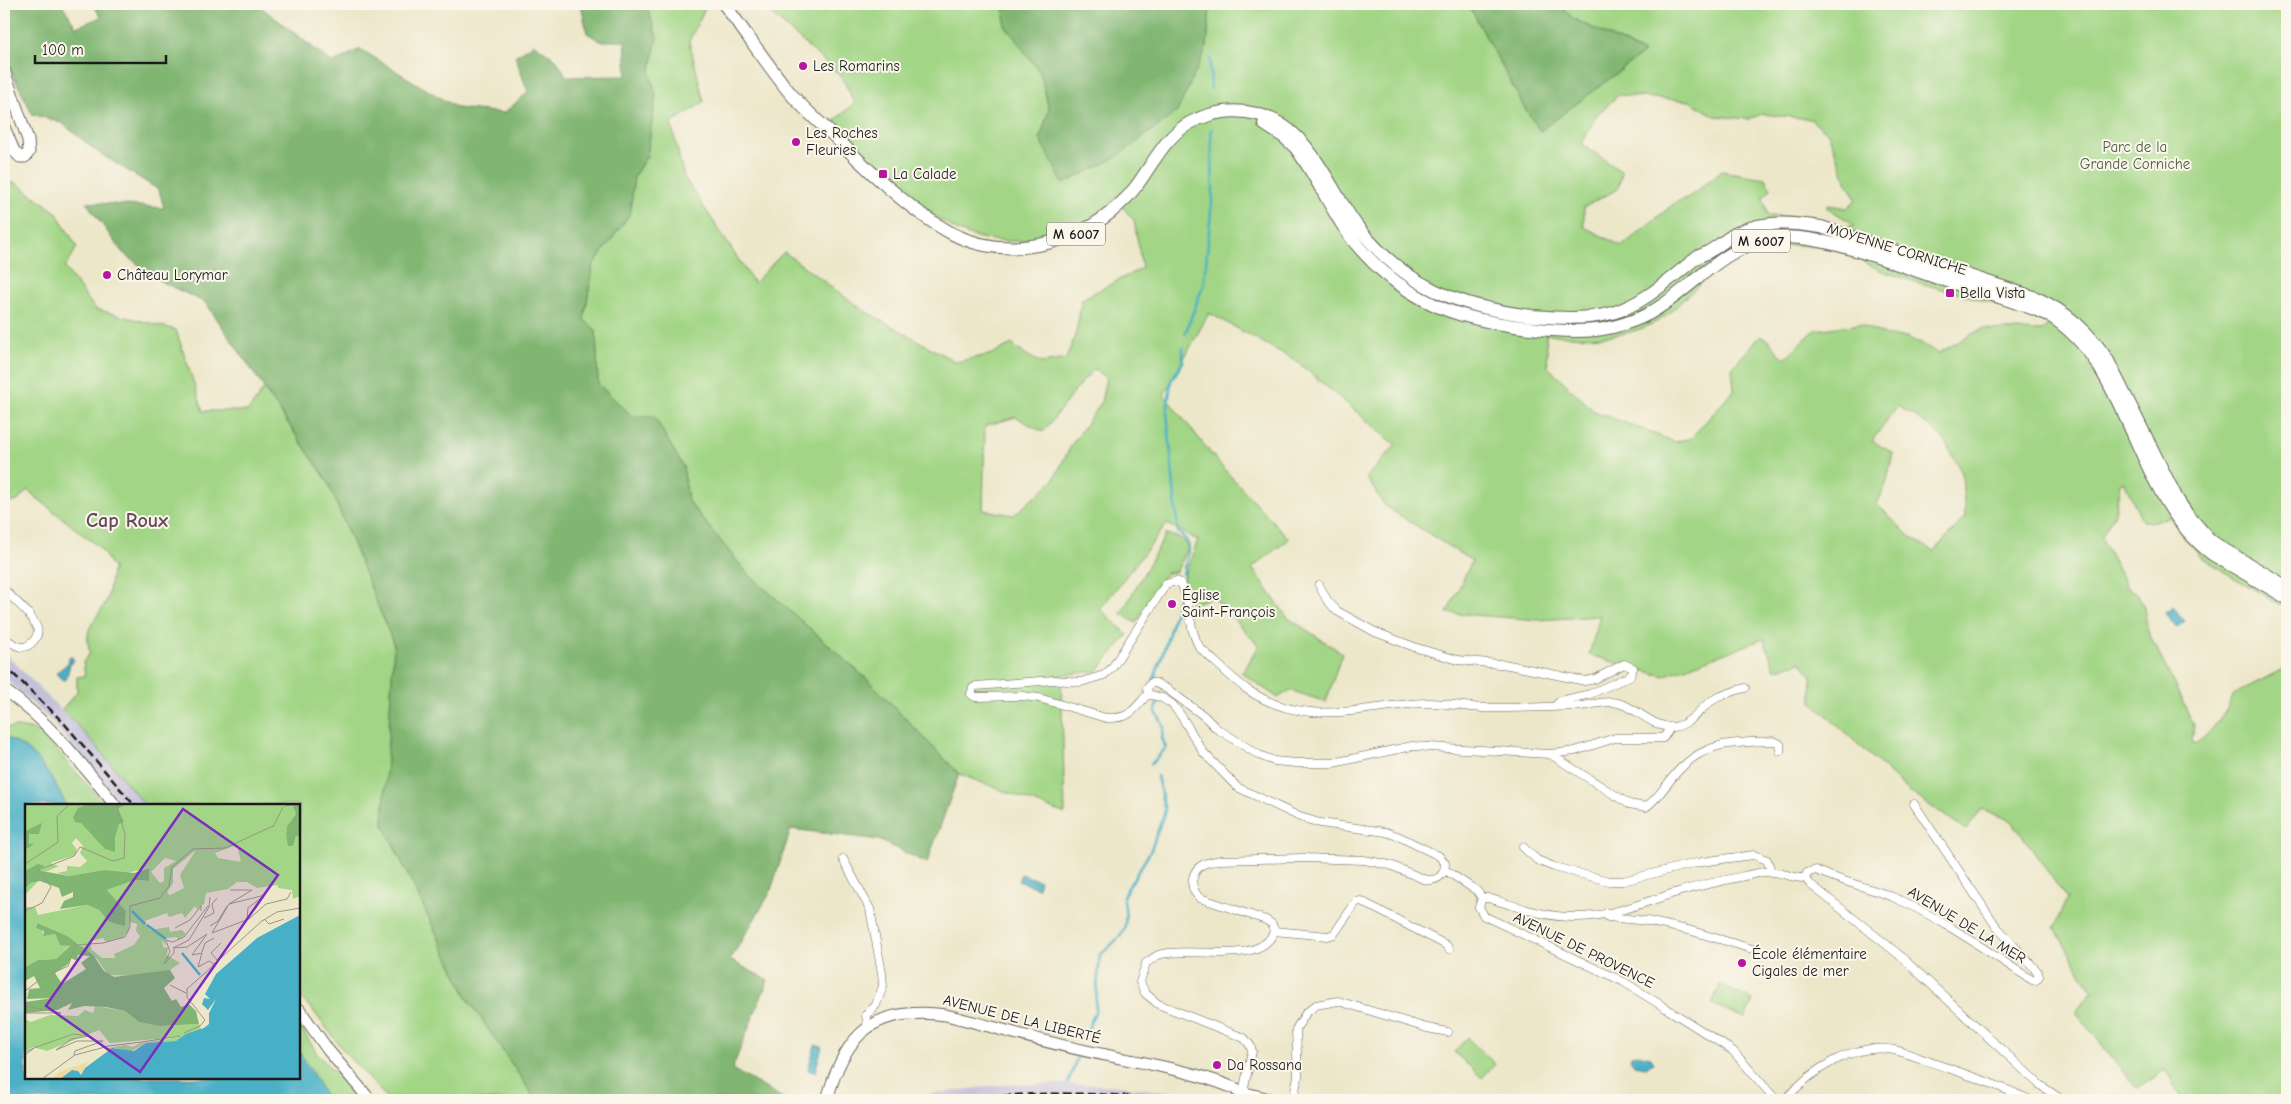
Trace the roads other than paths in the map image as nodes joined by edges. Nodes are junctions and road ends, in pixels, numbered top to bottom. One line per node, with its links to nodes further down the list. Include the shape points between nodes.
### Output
1 (724, 4): 3 (main road, MOYENNE CORNICHE / M 6007, via 800,104 884,184 952,233 980,243 1023,246 1062,240 1088,228 1114,210 1136,188 1167,142)
2 (4, 70): 4 (main road, via 28,140 29,152 25,157 14,151)
3 (1193, 123): 6 (main road, MOYENNE CORNICHE / M 6007, via 1229,117 1246,119 1284,137 1302,158 1347,232 1375,265 1422,298 1461,315 1533,328 1593,330 1631,321); 7 (main road, MOYENNE CORNICHE / M 6007, via 1216,112 1239,110 1284,126 1306,147 1367,238 1401,270 1428,288 1467,305)
4 (4, 127)
5 (1707, 254): 6 (main road, via 1684,278); 7 (main road, MOYENNE CORNICHE / M 6007, via 1699,256 1652,293 1626,307 1591,317); 9 (main road, MOYENNE CORNICHE / M 6007, via 1739,232 1757,226 1813,226 2012,289 2055,306 2079,324 2102,352 2187,514 2210,540)
6 (1675, 296): 7 (main road, via 1606,320 1576,323); 11 (main road, MOYENNE CORNICHE / M 6007, via 1744,245 1793,237 1833,244 2047,314 2073,333 2096,361 2178,521 2212,554)
7 (1562, 319)
8 (1319, 585): 16 (street, via 1338,611 1375,632 1458,660 1585,681 1624,664 1633,668 1630,676 1590,694 1560,701)
9 (2287, 587)
10 (4, 589): 12 (street, via 30,616 38,630 28,646 21,647)
11 (2287, 598)
12 (4, 637)
13 (1745, 688): 17 (street, via 1712,701 1693,718)
14 (4, 690): 20 (main road, via 35,714)
15 (1148, 694): 16 (street, via 1134,712 1117,718 1106,718 1039,698 975,697 971,694 976,686 1054,680 1081,682 1104,675 1112,668 1166,584 1176,581 1181,583 1185,592 1195,640 1200,648 1245,688 1293,710 1328,714 1426,703 1480,708); 19 (street, via 1146,689 1150,683 1162,686 1216,728 1259,755 1274,760 1333,763 1412,746); 24 (street, AVENUE DE PROVENCE, via 1172,704 1203,752 1237,787 1320,824 1400,836 1439,856 1445,863)
16 (1554, 707): 17 (street, via 1610,702)
17 (1671, 727): 19 (street, via 1663,738 1615,738 1575,751)
18 (1780, 750): 19 (street, via 1780,744 1774,741 1709,748 1680,769 1646,807 1629,804)
19 (1550, 754)
20 (114, 804)
21 (1914, 804): 26 (street, AVENUE DE LA MER, via 1996,926 2037,971 2039,976 2036,980 1895,898 1816,870 1807,873)
22 (1523, 847): 25 (street, via 1537,860 1554,867 1608,881 1754,855 1767,860)
23 (842, 858): 33 (street, via 870,909 882,973 883,986 876,1005 866,1016)
24 (1445, 870): 27 (street, AVENUE DE PROVENCE, via 1477,891); 29 (street, via 1441,877 1426,880 1376,861 1303,858 1220,860 1197,870 1192,888 1200,898 1266,920)
25 (1772, 871): 26 (street); 28 (street, AVENUE DE PROVENCE, via 1697,886)
26 (1805, 878): 43 (street, via 1897,953 2040,1085)
27 (1482, 898): 28 (street, AVENUE DE PROVENCE, via 1571,917); 40 (street, AVENUE DE PROVENCE, via 1479,907 1484,916 1624,982 1733,1051)
28 (1606, 913): 31 (street, via 1608,917 1647,920)
29 (1274, 931): 30 (street, via 1334,934 1356,902 1361,901); 35 (street, via 1266,943 1252,950 1163,953 1146,963 1140,982 1145,993 1158,1004 1244,1038 1252,1051)
30 (1449, 949)
31 (1759, 951)
32 (300, 1010): 36 (main road)
33 (868, 1027): 35 (main road, AVENUE DE LA LIBERTÉ, via 900,1014 946,1015); 37 (main road, AVENUE DE LA LIBERTÉ, via 853,1040 840,1060)
34 (1448, 1032): 39 (street, via 1338,1001 1316,1005 1306,1013 1296,1029 1298,1076)
35 (1242, 1092): 38 (main road, AVENUE DE LA LIBERTÉ)
36 (370, 1100)
37 (827, 1100)
38 (1274, 1100)
39 (1293, 1100)
40 (1776, 1100)
41 (1785, 1100): 42 (street, via 1803,1083 1847,1055 1874,1049 1895,1050 2004,1087)
42 (2030, 1100)
43 (2062, 1100)

